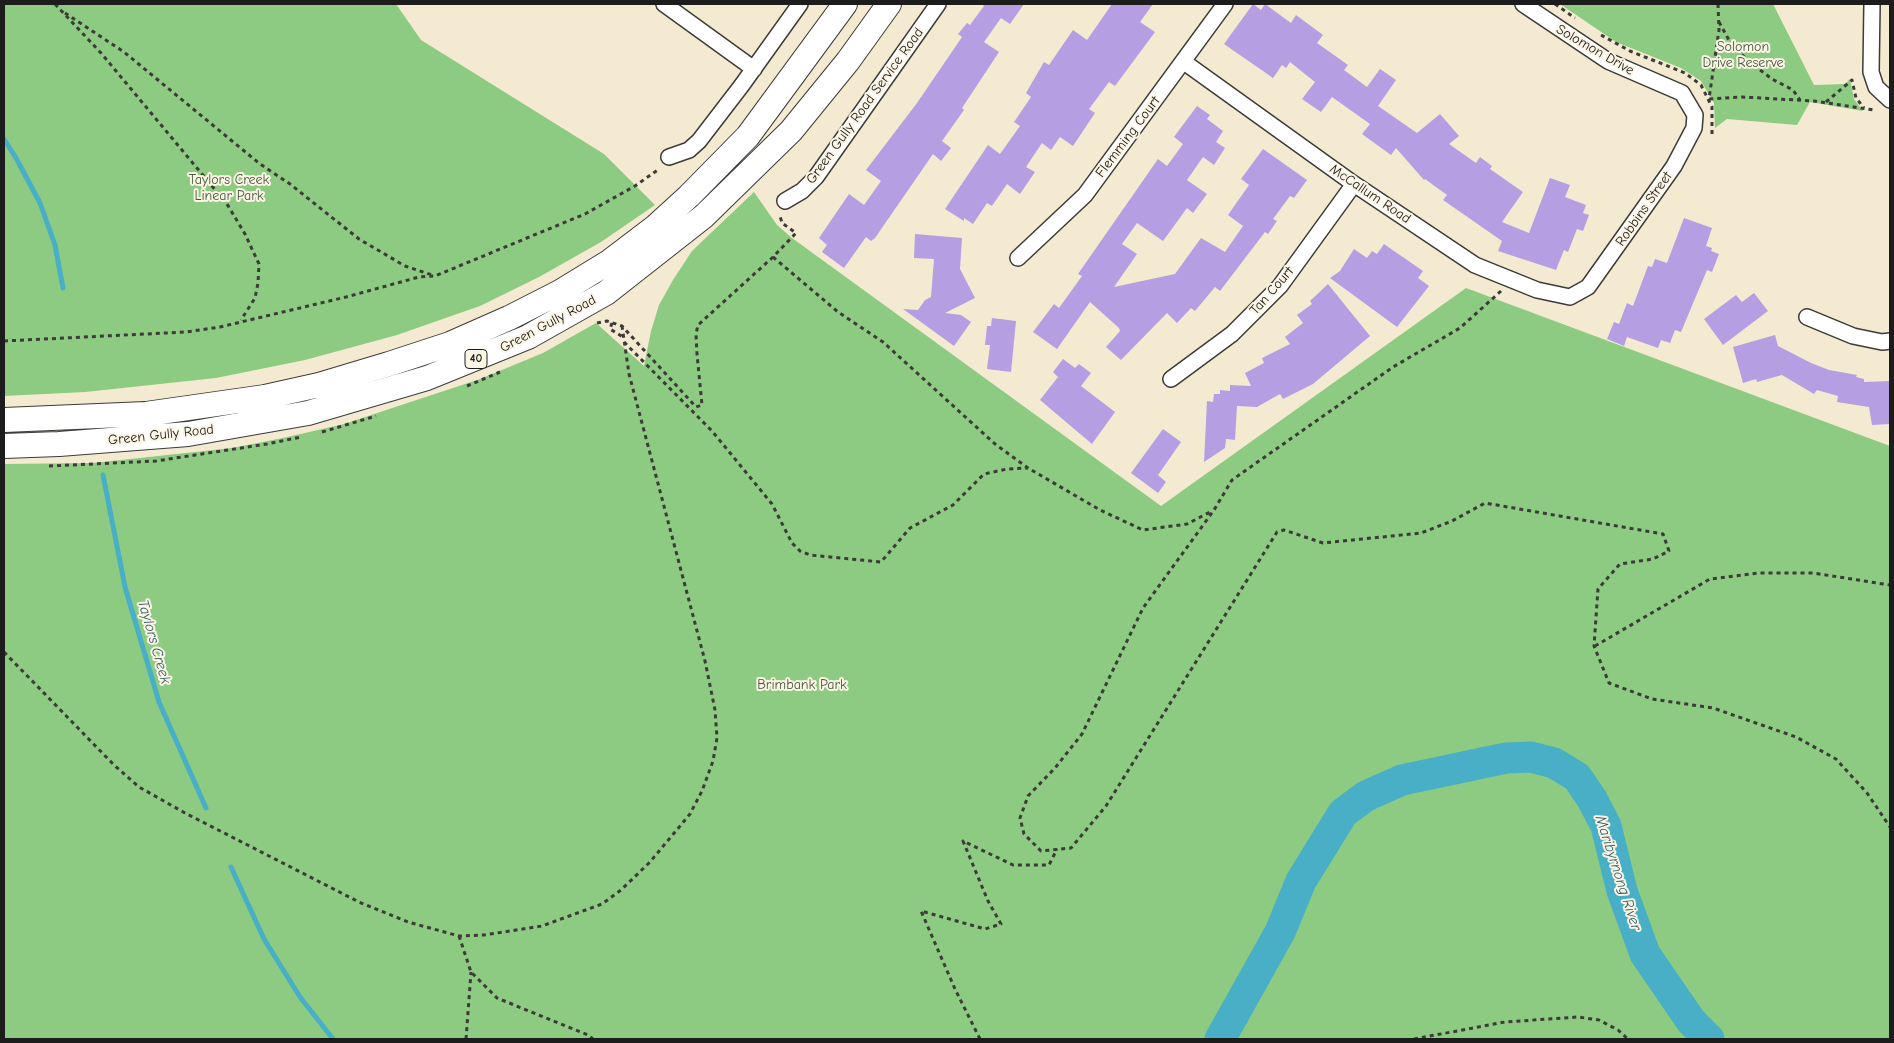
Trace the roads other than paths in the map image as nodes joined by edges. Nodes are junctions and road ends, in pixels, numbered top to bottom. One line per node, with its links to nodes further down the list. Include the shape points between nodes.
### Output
1 (664, 4): 10 (street)
2 (800, 4): 10 (street)
3 (845, 4): 21 (main road, Green Gully Road / 40, via 748,136 719,168 655,227 609,262 509,318 450,344 390,364 265,397 146,414)
4 (889, 4): 22 (main road, Green Gully Road / 40, via 791,131 711,210 606,293 528,337 427,378 308,412 188,434)
5 (938, 4): 15 (street, Green Gully Road Service Road, via 816,177)
6 (1225, 4): 9 (street, Flemming Court)
7 (1522, 4): 12 (street, Solomon Drive, via 1608,61 1682,93)
8 (1872, 4): 11 (street, via 1871,72 1876,88)
9 (1184, 62): 14 (street, McCallum Road); 16 (street, Flemming Court, via 1085,195)
10 (754, 69): 13 (street, via 699,141 689,150)
11 (1890, 100)
12 (1693, 108): 17 (street, Robbins Street, via 1696,122 1674,166 1588,287)
13 (669, 157)
14 (1354, 184): 17 (street, McCallum Road, via 1474,265 1537,290); 20 (street, Tan Court, via 1280,286 1232,334)
15 (785, 201)
16 (1018, 258)
17 (1570, 298)
18 (1807, 317): 19 (street, via 1853,336)
19 (1890, 341)
20 (1171, 379)
21 (4, 420)
22 (4, 446)

